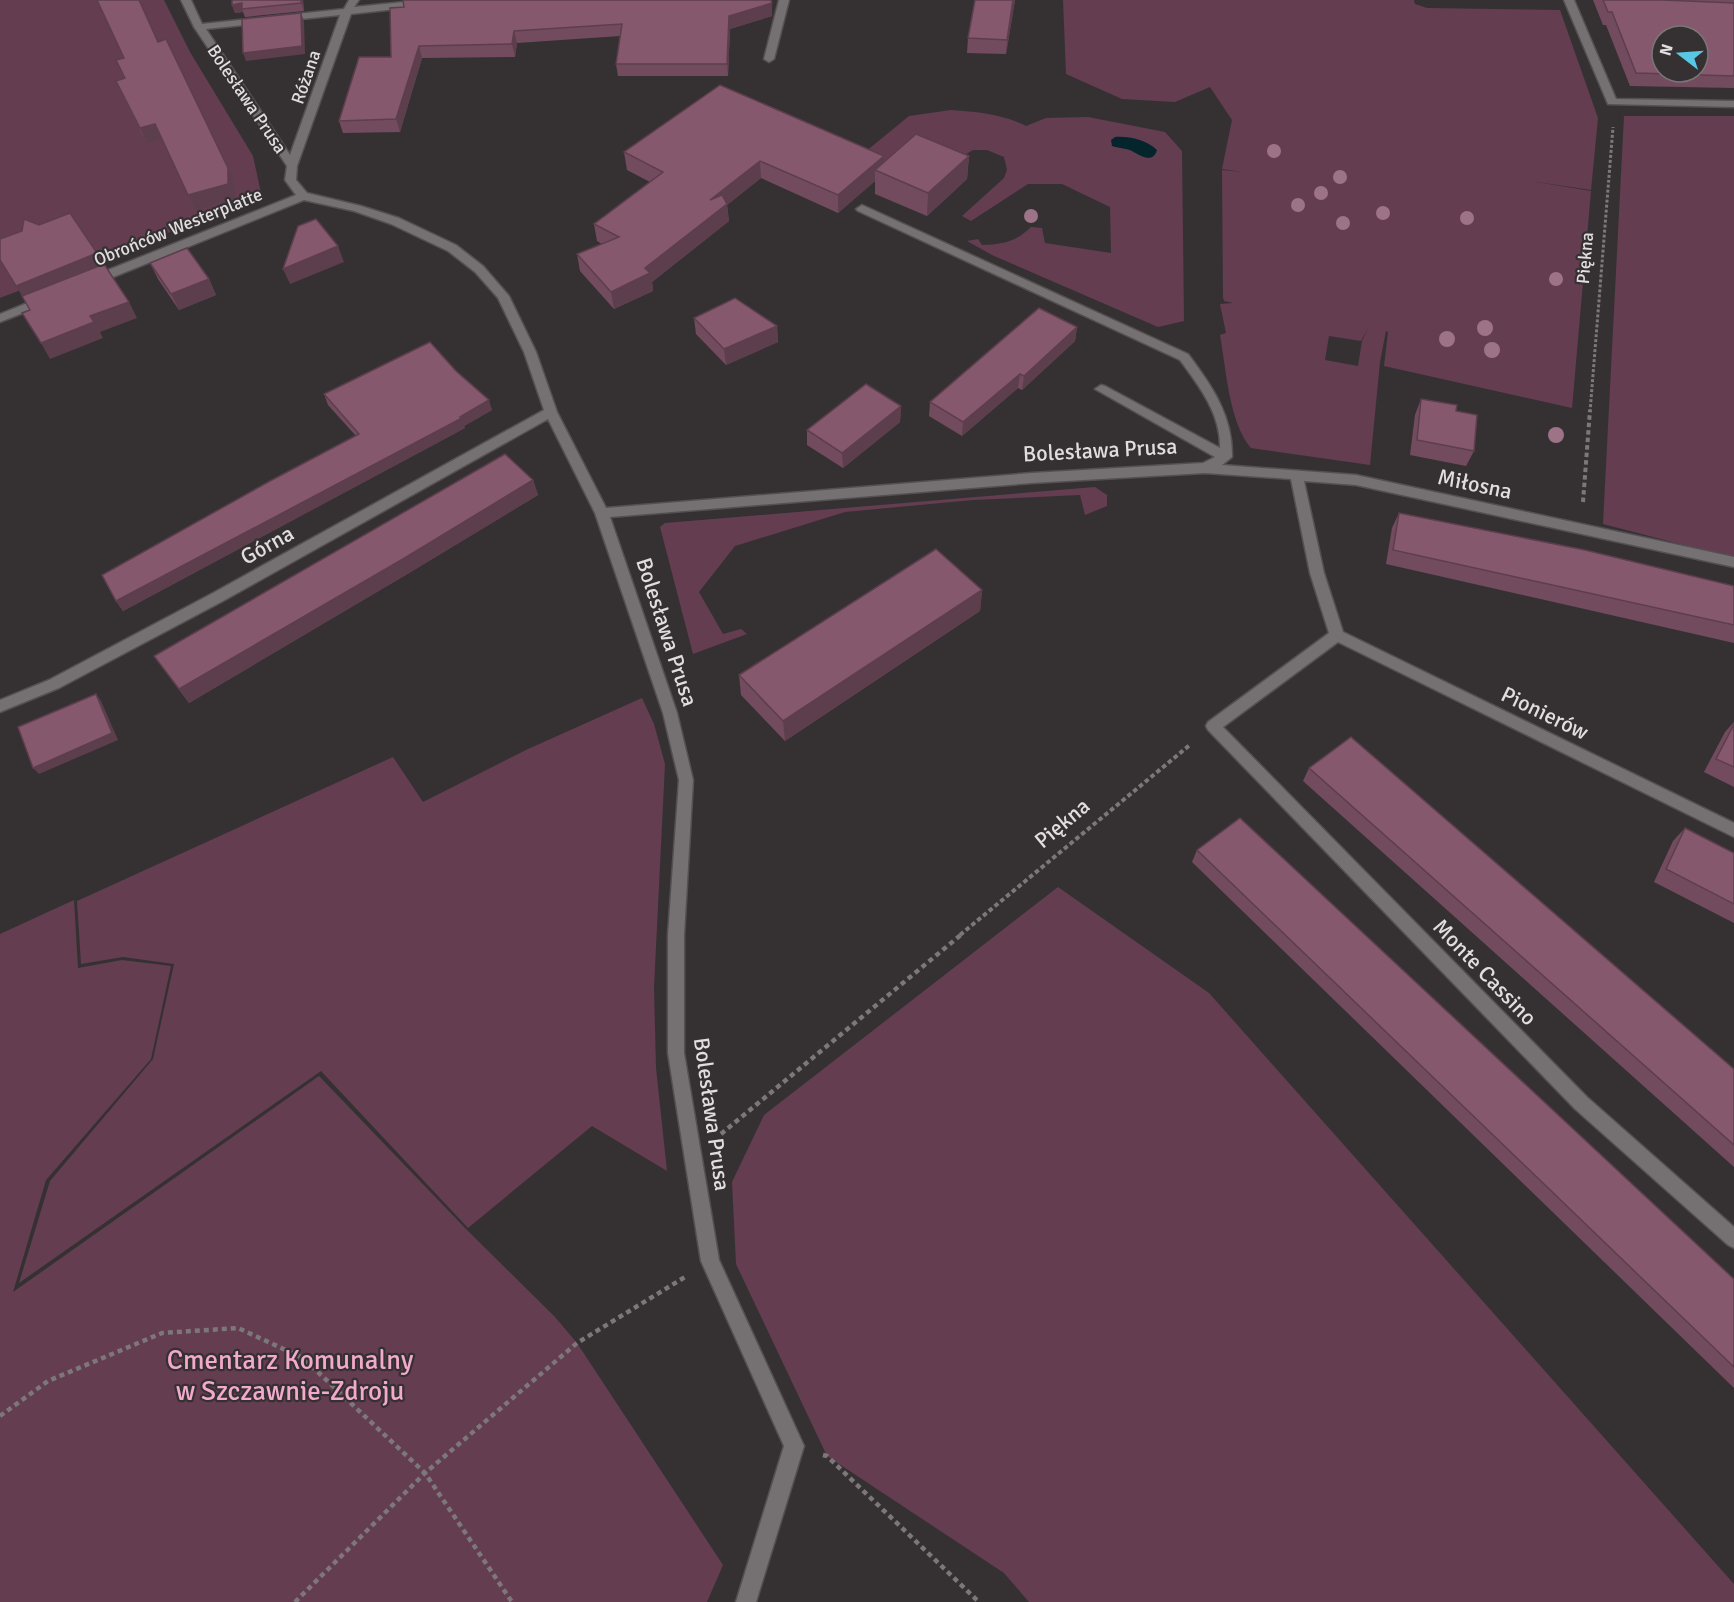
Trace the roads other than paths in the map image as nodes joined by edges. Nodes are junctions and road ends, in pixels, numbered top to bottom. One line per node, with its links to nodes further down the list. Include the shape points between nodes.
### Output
1 (186, 0): 7 (street, Bolesława Prusa)
2 (354, 0): 6 (street, Różana)
3 (451, 0): 6 (street)
4 (784, 0): 8 (street)
5 (1569, 0): 9 (street, via 1612,102)
6 (346, 13): 7 (street); 10 (street, Różana)
7 (199, 27): 10 (street, Bolesława Prusa)
8 (769, 59)
9 (1734, 104)
10 (292, 166): 11 (street, Bolesława Prusa, via 290,180)
11 (303, 196): 13 (street, Obrońców Westerplatte); 17 (street, Bolesława Prusa, via 395,220 452,248 479,269 503,296 530,352)
12 (862, 209): 18 (street, via 1184,357 1220,409 1228,441)
13 (76, 288)
14 (54, 296): 15 (street)
15 (0, 318)
16 (1101, 389): 18 (street)
17 (550, 412): 21 (street, Bolesława Prusa); 24 (street, Górna, via 218,597 54,684)
18 (1226, 457): 19 (street)
19 (1205, 468): 20 (street, Miłosna); 21 (street, Bolesława Prusa)
20 (1296, 474): 22 (street, Miłosna, via 1356,480); 23 (street, via 1317,573)
21 (602, 513): 27 (street, Bolesława Prusa, via 670,713 686,780 676,935 676,1053 710,1261 794,1446)
22 (1734, 562)
23 (1337, 635): 25 (street, Pionierów); 26 (street, Monte Cassino, via 1213,726 1581,1103)
24 (0, 706)
25 (1734, 830)
26 (1734, 1239)
27 (746, 1602)

